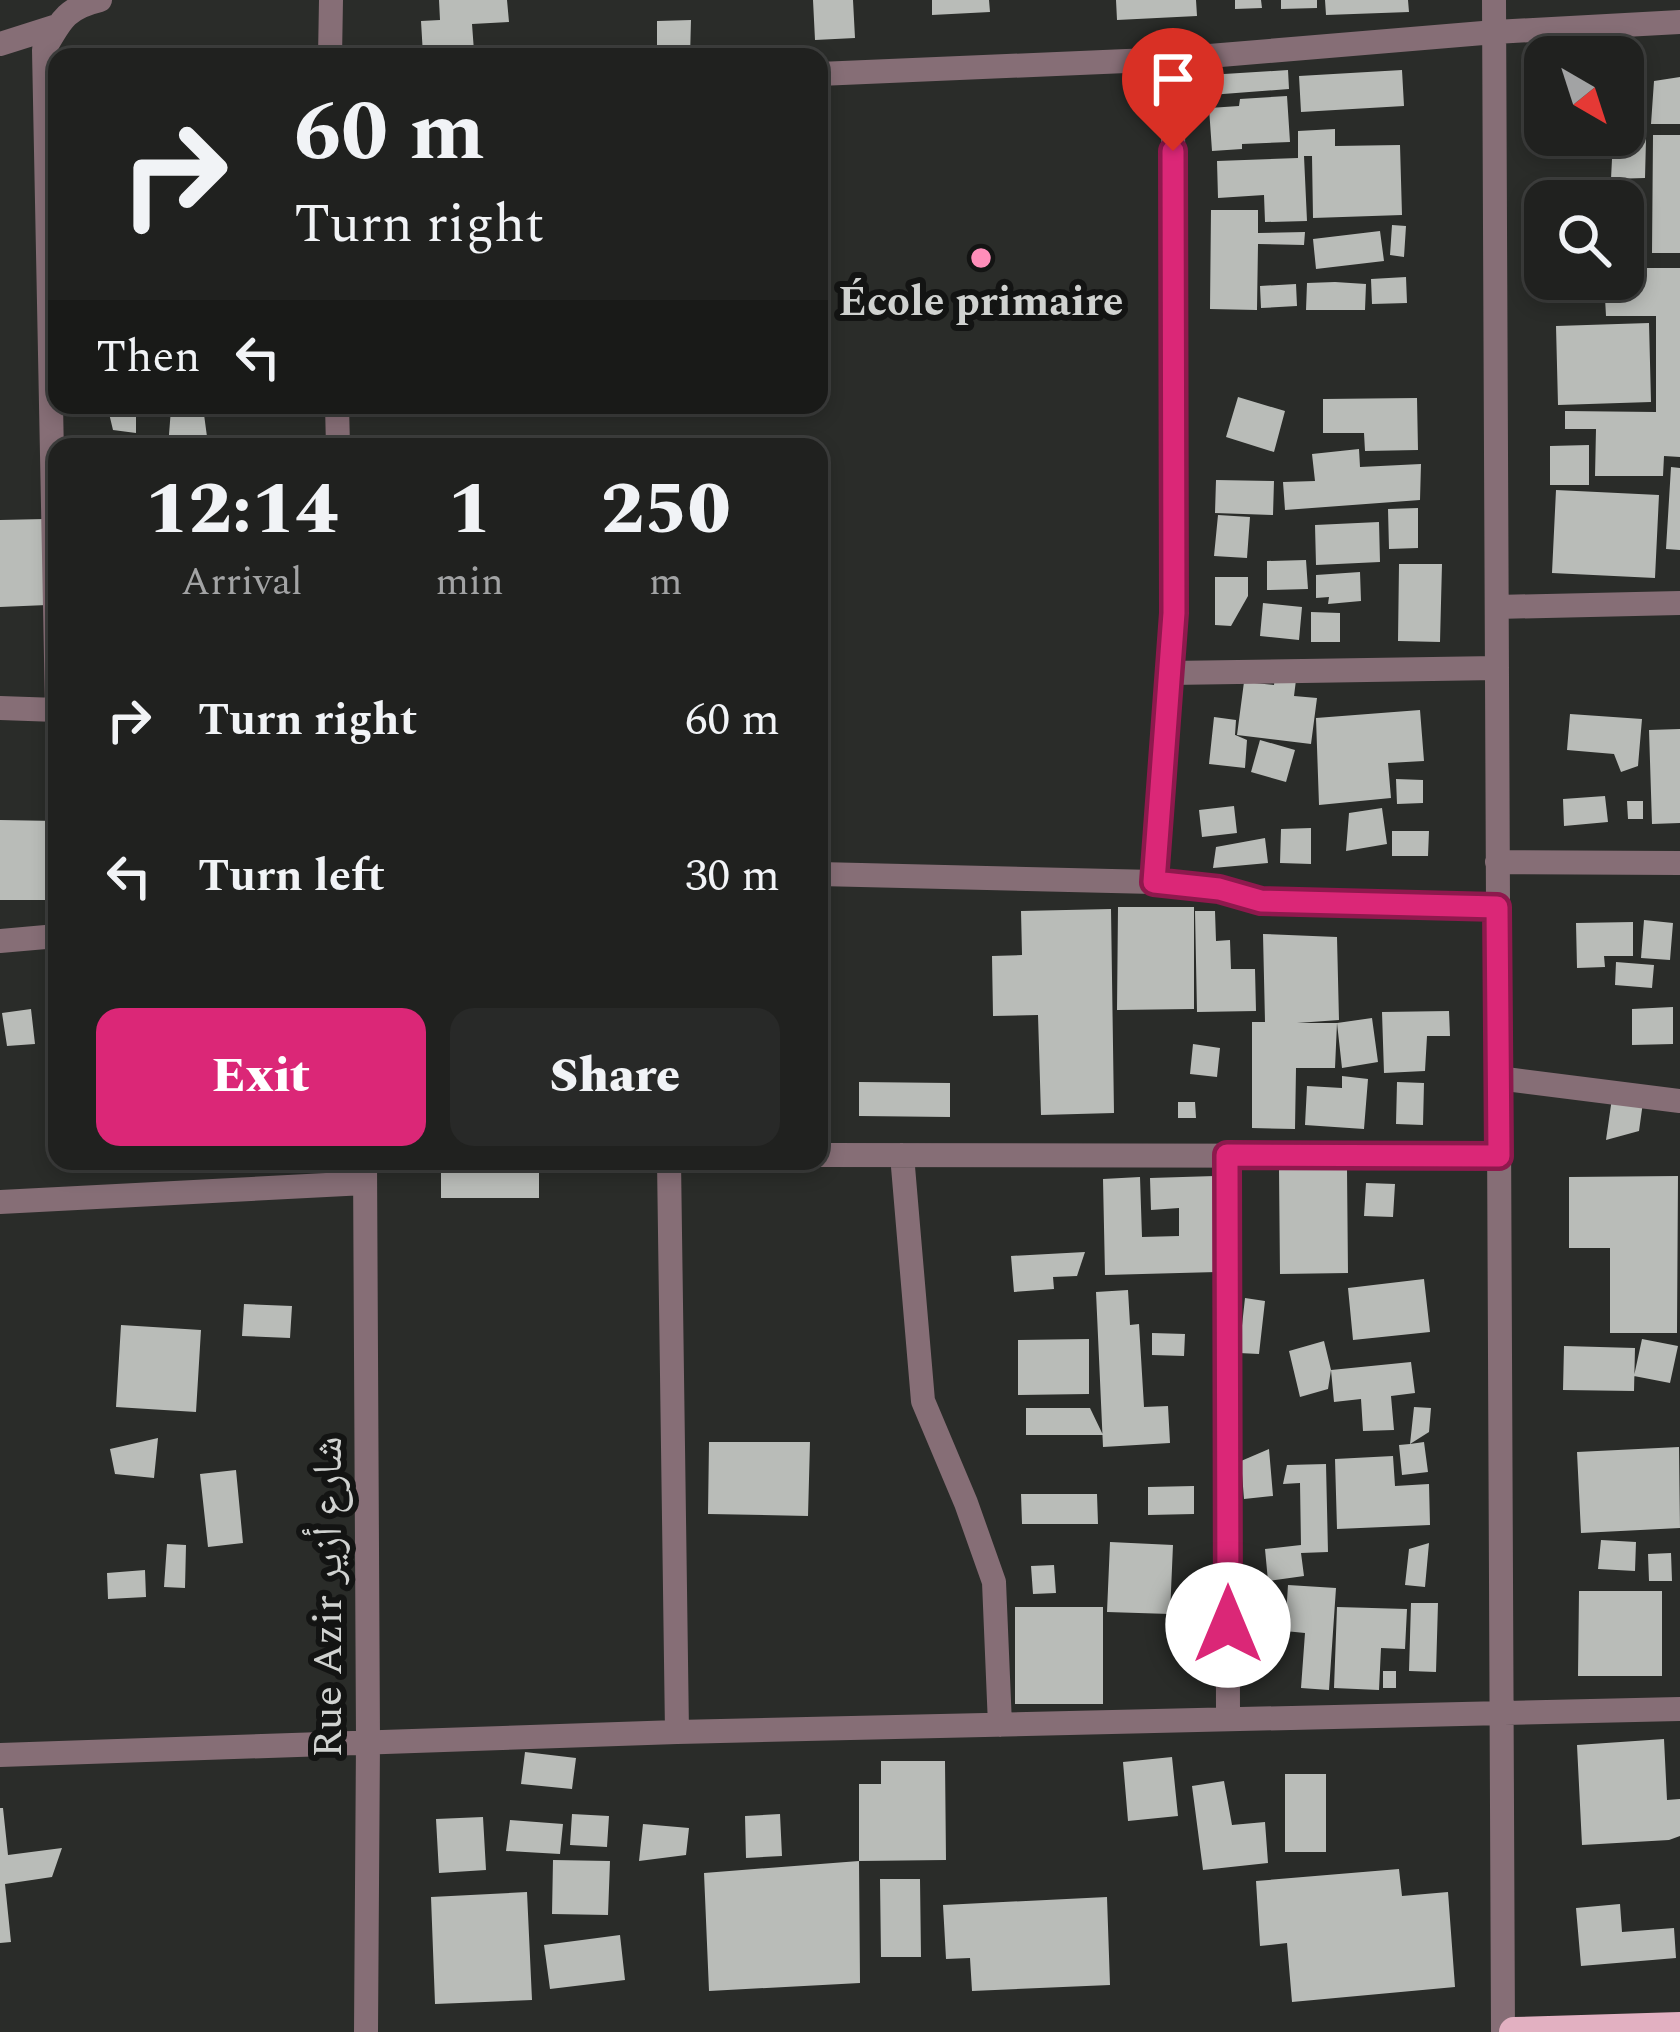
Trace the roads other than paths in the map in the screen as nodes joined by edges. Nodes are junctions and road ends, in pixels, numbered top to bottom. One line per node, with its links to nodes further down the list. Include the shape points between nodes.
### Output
1 (100, 0): 5 (street, via 76,6)
2 (332, 0): 8 (street)
3 (1493, 0): 6 (street)
4 (1680, 22): 6 (street)
5 (57, 26): 7 (street); 11 (street, via 44,50)
6 (1495, 32): 9 (street); 13 (street)
7 (0, 44)
8 (330, 48)
9 (1173, 59): 10 (street); 15 (street)
10 (828, 74)
11 (48, 253)
12 (1680, 603): 13 (street)
13 (1496, 607): 14 (street)
14 (1496, 668): 15 (street); 18 (street)
15 (1170, 673): 21 (street)
16 (0, 707): 17 (street)
17 (48, 709)
18 (1497, 862): 19 (street); 22 (street)
19 (1680, 863)
20 (828, 874): 21 (street)
21 (1154, 882): 22 (street, via 1261,901)
22 (1497, 907): 25 (street)
23 (48, 937): 24 (street)
24 (0, 941)
25 (1498, 1078): 26 (street); 30 (street)
26 (1680, 1101)
27 (828, 1155): 28 (street)
28 (902, 1155): 29 (street); 37 (street, via 923,1401 994,1582)
29 (1227, 1155): 30 (street); 36 (street)
30 (1499, 1156): 35 (street)
31 (669, 1170): 38 (street)
32 (364, 1172): 33 (street); 39 (street, Rue Azir شارع أزير)
33 (0, 1202)
34 (1680, 1709): 35 (street)
35 (1503, 1712): 36 (street); 43 (street)
36 (1228, 1719): 37 (street)
37 (1000, 1725): 38 (street)
38 (677, 1732): 39 (street)
39 (368, 1741): 40 (street); 42 (street, Rue Azir شارع أزير)
40 (0, 1755)
41 (1680, 2027): 44 (main road)
42 (366, 2032)
43 (1503, 2032)
44 (1514, 2032)

